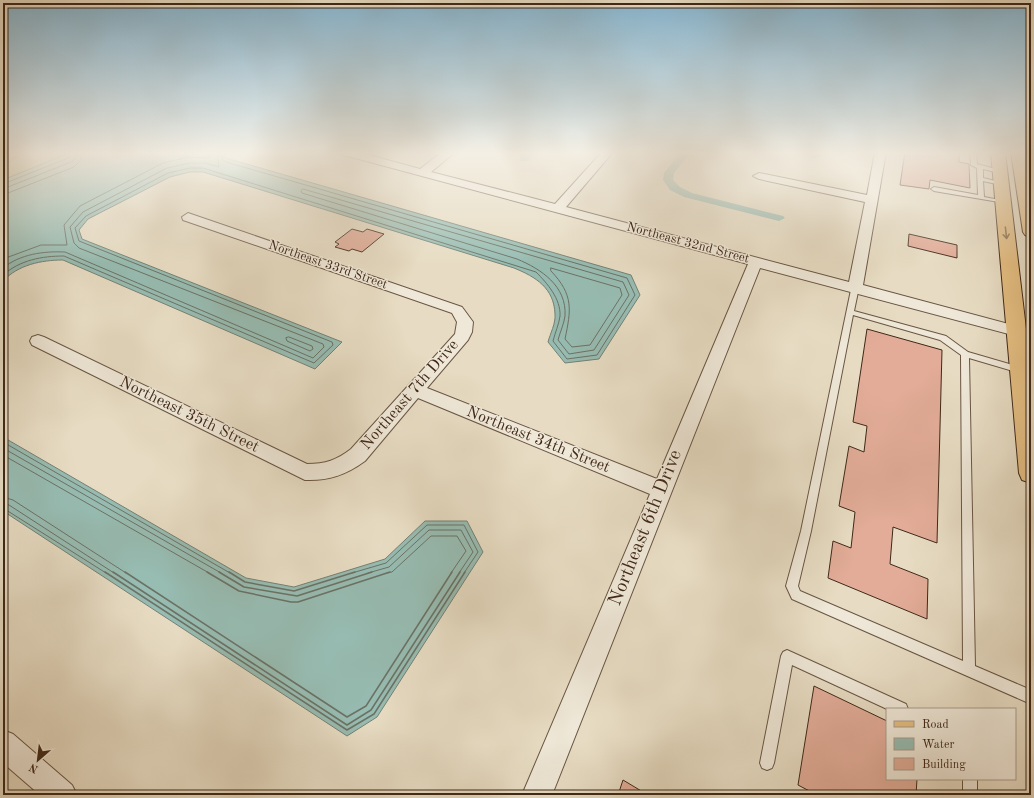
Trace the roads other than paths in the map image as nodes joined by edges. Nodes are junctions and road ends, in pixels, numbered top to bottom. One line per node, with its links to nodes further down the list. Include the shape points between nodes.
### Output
1 (483, 189): 12 (street, Northeast 32nd Street)
2 (575, 189): 12 (street)
3 (821, 189): 10 (street)
4 (873, 189): 10 (street)
5 (940, 189): 9 (lane)
6 (981, 189): 9 (lane)
7 (1001, 189): 11 (main road)
8 (1024, 189): 14 (main road)
9 (981, 198): 11 (lane)
10 (871, 200): 16 (street)
11 (1003, 202): 19 (main road, one-way to 19)
12 (558, 209): 15 (street, Northeast 32nd Street)
13 (188, 217): 18 (street, Northeast 33rd Street, via 457,310)
14 (1031, 232)
15 (756, 261): 16 (street, Northeast 32nd Street); 26 (street, Northeast 6th Drive)
16 (855, 288): 17 (lane); 19 (street, Northeast 32nd Street)
17 (850, 312): 21 (lane, via 943,338); 27 (lane, via 806,531 792,586 796,595 805,600)
18 (465, 317): 23 (street, Northeast 7th Drive, via 466,326 462,336)
19 (1024, 332): 22 (main road)
20 (38, 341): 24 (street, Northeast 35th Street, via 304,472 323,473)
21 (965, 354): 22 (lane); 27 (lane)
22 (1020, 370): 25 (main road)
23 (415, 390): 24 (street, Northeast 7th Drive, via 358,455); 26 (street, Northeast 34th Street)
24 (342, 467)
25 (1031, 473)
26 (662, 490): 34 (street, Northeast 6th Drive)
27 (969, 671): 28 (lane)
28 (1031, 697)
29 (899, 708): 31 (lane, via 787,656)
30 (3, 744): 33 (street)
31 (767, 763)
32 (970, 780): 35 (lane)
33 (62, 795)
34 (537, 795)
35 (970, 795)

